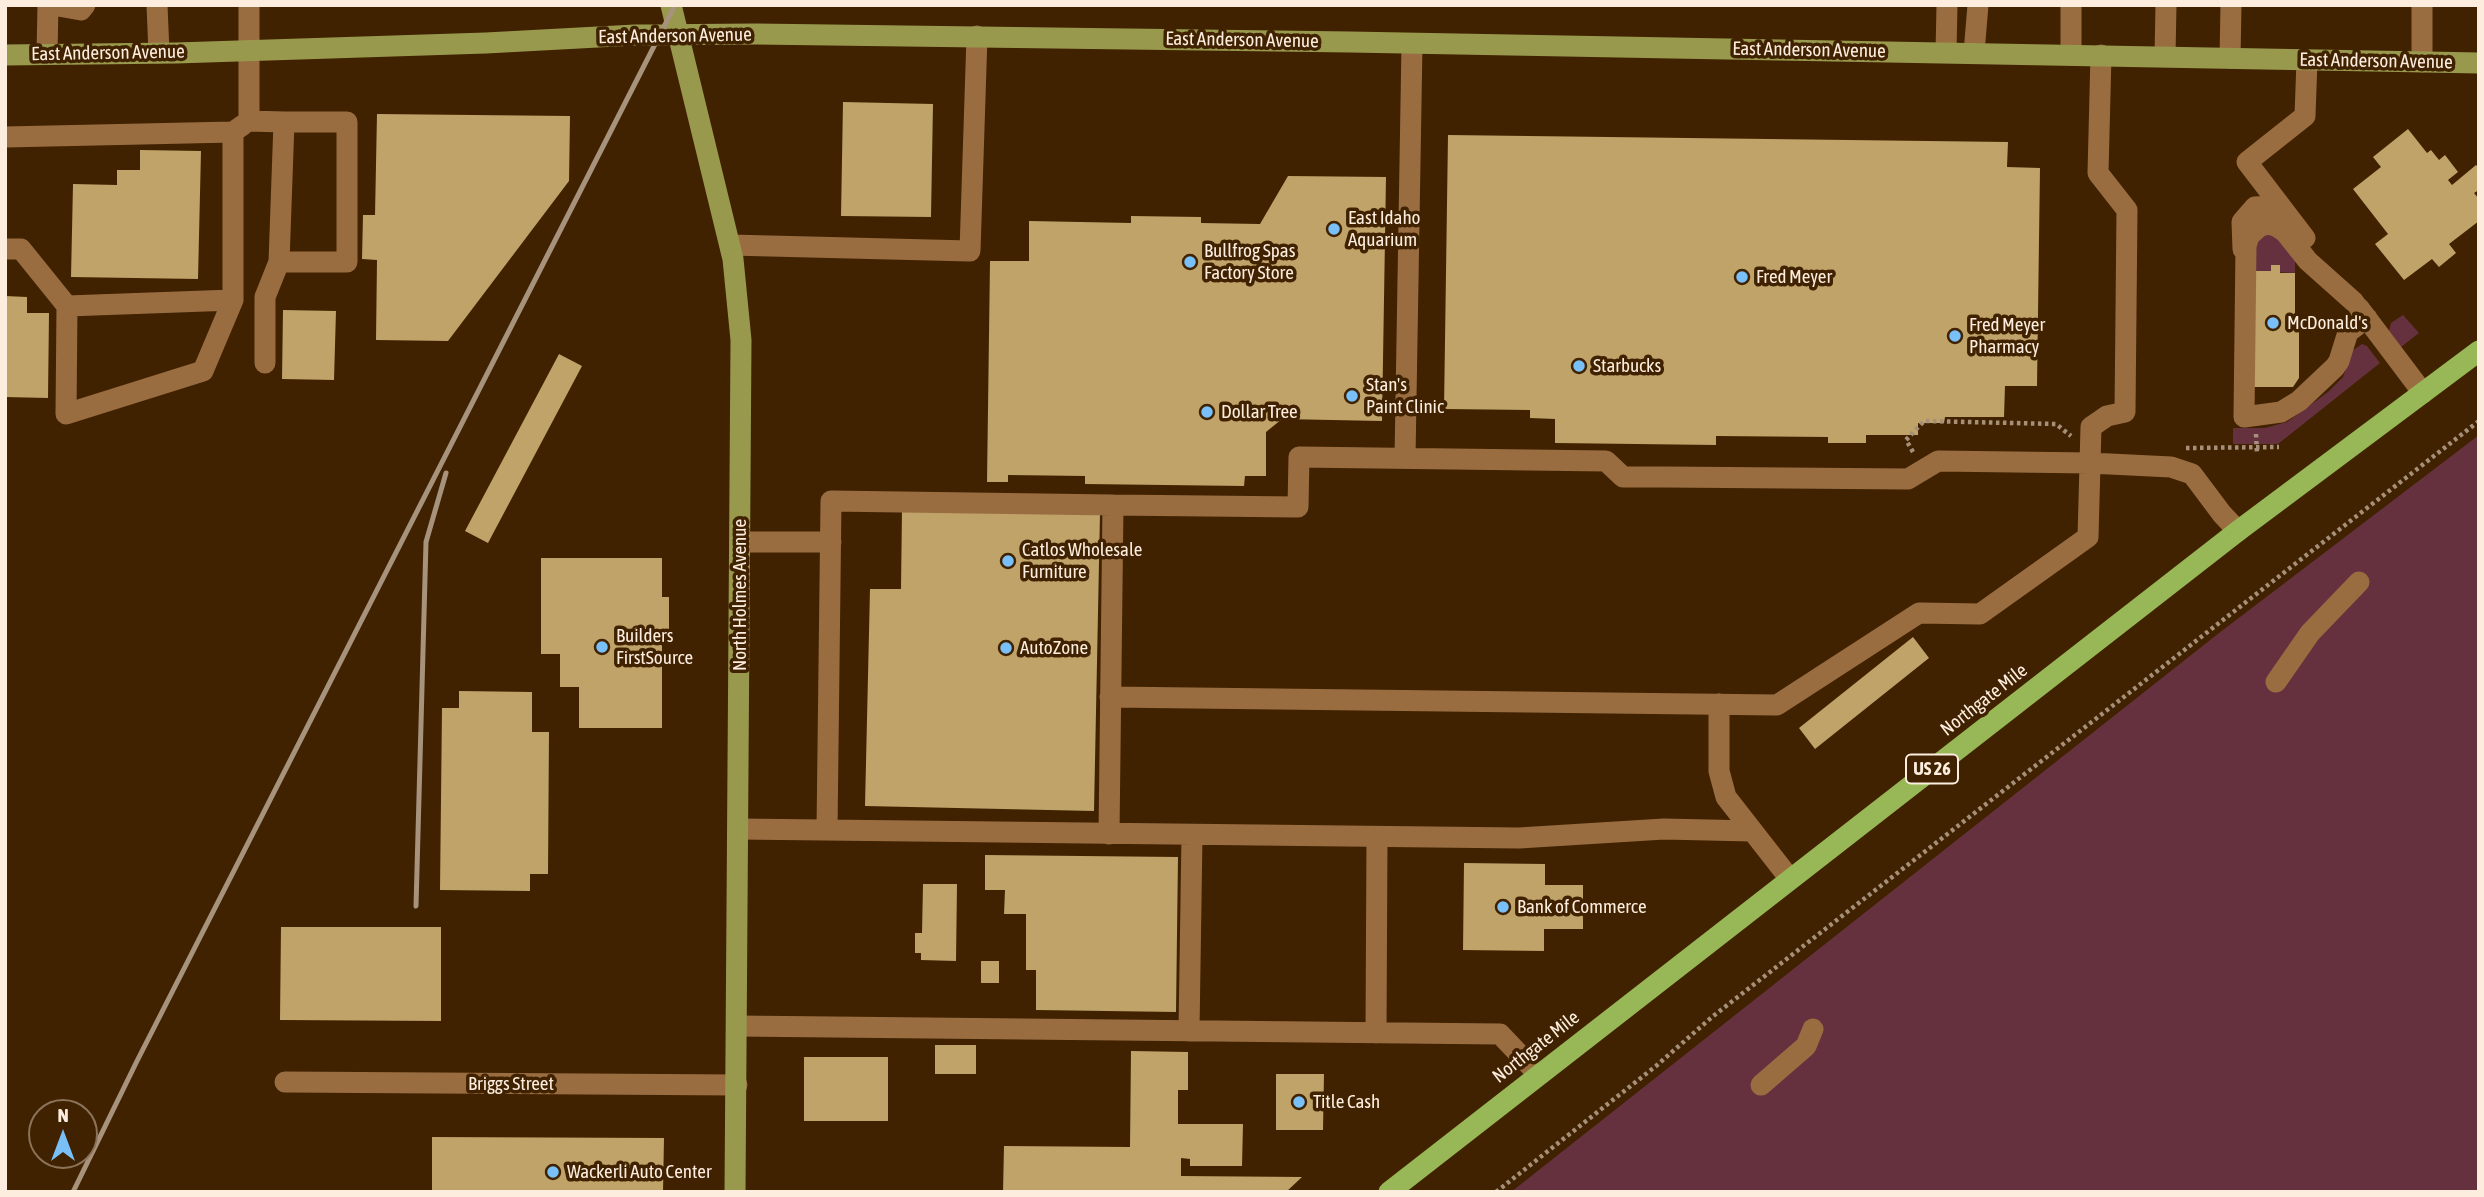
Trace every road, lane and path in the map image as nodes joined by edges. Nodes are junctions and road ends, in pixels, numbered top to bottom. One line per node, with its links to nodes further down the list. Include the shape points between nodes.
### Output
1 (48, 5): 20 (street)
2 (53, 5): 3 (street, via 81,10)
3 (85, 5)
4 (157, 5): 18 (street)
5 (249, 5): 16 (street)
6 (671, 5): 13 (main road, North Holmes Avenue)
7 (1947, 5): 17 (street)
8 (1978, 5): 19 (street)
9 (2071, 5): 22 (street)
10 (2166, 5): 24 (street)
11 (2231, 5): 25 (street)
12 (2422, 5): 27 (street)
13 (679, 35): 14 (main road, East Anderson Avenue); 16 (main road, East Anderson Avenue); 33 (main road, North Holmes Avenue)
14 (977, 36): 15 (main road, East Anderson Avenue); 33 (street, via 970,251)
15 (1412, 44): 17 (main road, East Anderson Avenue); 51 (street)
16 (249, 51): 18 (main road, East Anderson Avenue); 30 (street)
17 (1946, 52): 19 (main road, East Anderson Avenue)
18 (159, 53): 20 (main road, East Anderson Avenue)
19 (1973, 53): 22 (main road, East Anderson Avenue)
20 (47, 54): 21 (main road, East Anderson Avenue)
21 (5, 55)
22 (2071, 55): 23 (main road, East Anderson Avenue)
23 (2101, 55): 24 (main road, East Anderson Avenue); 52 (street, via 2098,173 2127,210 2125,412 2106,416 2091,427)
24 (2165, 56): 25 (main road, East Anderson Avenue)
25 (2230, 58): 26 (main road, East Anderson Avenue)
26 (2307, 60): 27 (main road, East Anderson Avenue); 32 (street, via 2305,116 2246,162)
27 (2421, 62): 28 (main road, East Anderson Avenue)
28 (2479, 63)
29 (284, 122): 30 (street); 35 (street); 35 (street, via 347,122 347,262)
30 (241, 126): 31 (street); 37 (street)
31 (5, 137)
32 (2290, 218): 36 (street, via 2271,206 2255,207 2247,214 2241,234); 39 (street)
33 (730, 245): 55 (main road, North Holmes Avenue, via 741,340)
34 (5, 248): 38 (street, via 21,249)
35 (279, 262): 41 (street, via 265,297)
36 (2246, 271): 39 (street, via 2249,236 2267,224 2276,226); 39 (street, via 2244,417 2281,412 2299,401 2335,367)
37 (233, 300): 38 (street); 38 (street, via 203,371 66,414)
38 (67, 306)
39 (2360, 310): 42 (street)
40 (2479, 351): 42 (highway, Northgate Mile / US 26)
41 (265, 363)
42 (2423, 393): 54 (highway, Northgate Mile / US 26)
43 (2479, 421): 78 (path, via 1723,1009)
44 (2256, 428): 46 (path)
45 (2082, 440): 49 (path, via 2056,424 1924,421 1906,440)
46 (2256, 447): 47 (path); 48 (path); 50 (path)
47 (2279, 447)
48 (2177, 448)
49 (1914, 453)
50 (2257, 454)
51 (1405, 458): 52 (street, via 1606,461 1623,477 1908,479 1938,461); 53 (street, via 1299,457 1298,507)
52 (2090, 463): 54 (street, via 2171,467 2192,474); 60 (street, via 2088,537 1980,614 1919,613 1777,705)
53 (1113, 505): 56 (street, via 831,501); 59 (street)
54 (2238, 531): 67 (highway, Northgate Mile / US 26)
55 (740, 541): 56 (street); 61 (main road, North Holmes Avenue)
56 (831, 542): 62 (street)
57 (2359, 582): 58 (street, via 2310,633)
58 (2276, 682)
59 (1110, 697): 60 (street); 64 (street)
60 (1719, 704): 63 (street, via 1719,771 1726,797)
61 (738, 829): 62 (street); 68 (main road, North Holmes Avenue)
62 (827, 830): 64 (street)
63 (1752, 831): 66 (street); 67 (street)
64 (1109, 834): 65 (street)
65 (1192, 835): 66 (street); 70 (street)
66 (1377, 837): 71 (street)
67 (1790, 879): 72 (highway, Northgate Mile / US 26)
68 (737, 1026): 70 (street); 74 (main road, North Holmes Avenue)
69 (1814, 1030): 75 (street, via 1806,1046)
70 (1189, 1031): 71 (street)
71 (1376, 1033): 72 (street, via 1500,1034)
72 (1538, 1074): 77 (highway, Northgate Mile / US 26)
73 (285, 1082): 74 (street, Briggs Street)
74 (737, 1085): 76 (main road, North Holmes Avenue)
75 (1761, 1085)
76 (736, 1192)
77 (1389, 1192)
78 (1496, 1192)

